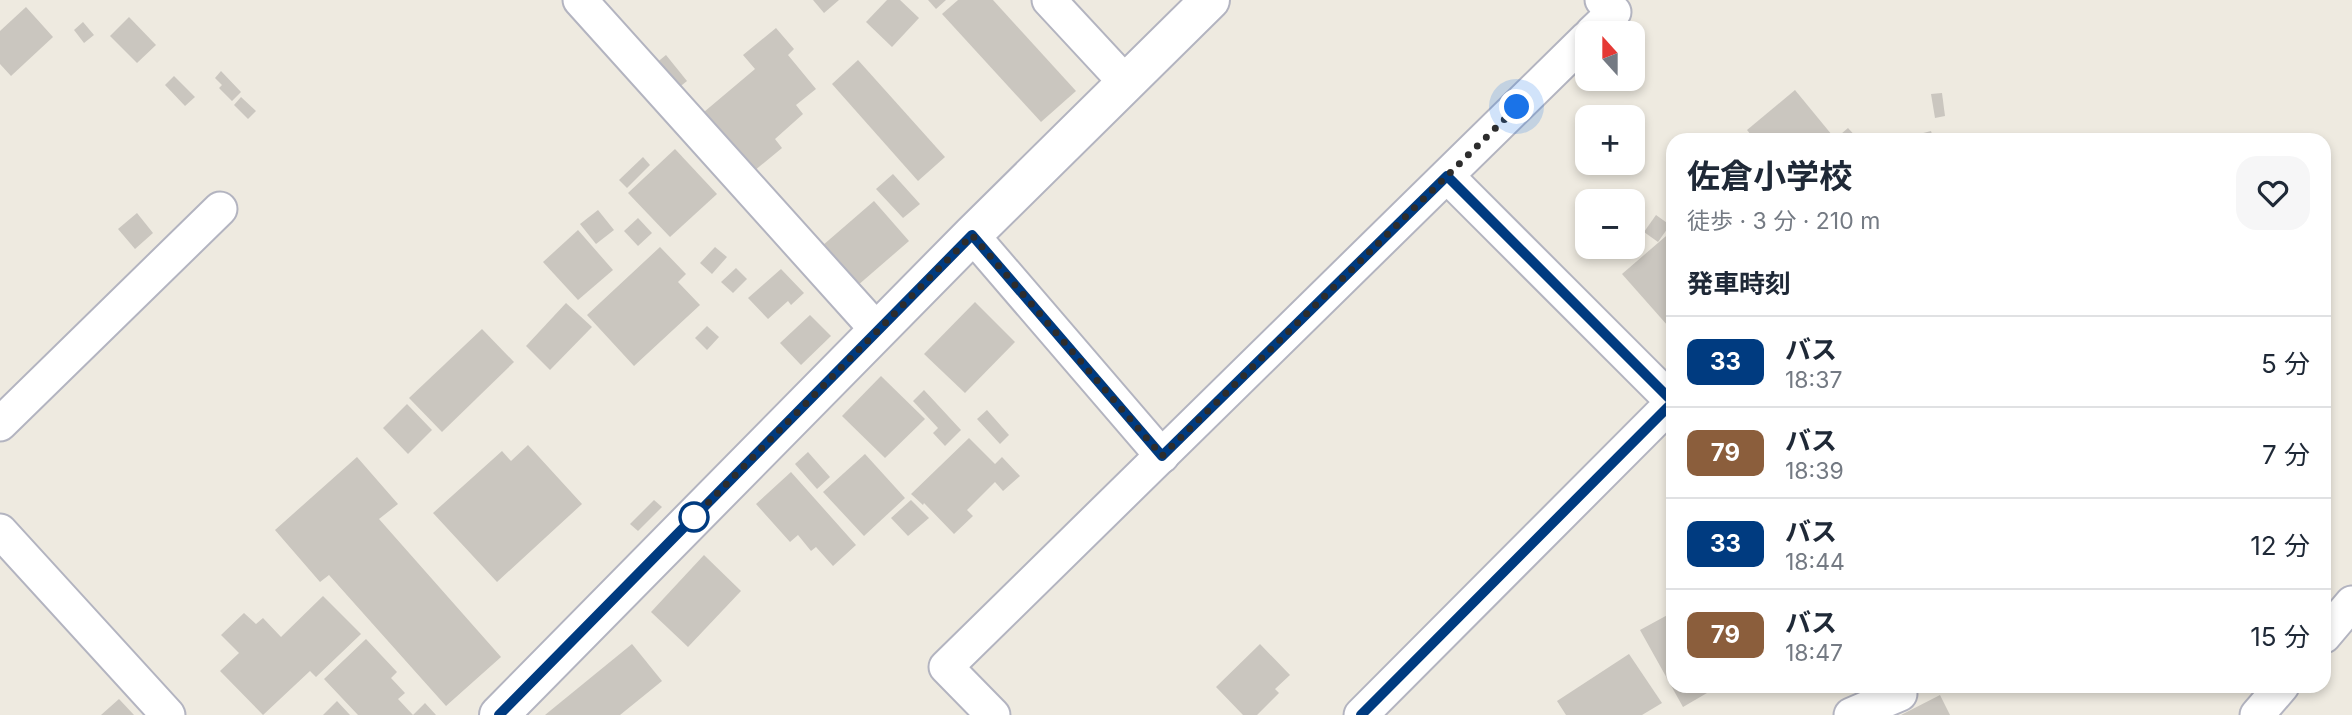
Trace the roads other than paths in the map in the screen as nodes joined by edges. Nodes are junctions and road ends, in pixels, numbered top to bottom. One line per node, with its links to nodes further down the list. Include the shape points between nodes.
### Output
1 (580, 0): 11 (street)
2 (1049, 0): 7 (street)
3 (1210, 0): 7 (street)
4 (1602, 0): 5 (street, via 1614,12)
5 (1605, 21)
6 (1575, 50): 8 (street)
7 (1126, 83): 10 (street)
8 (1447, 176): 12 (street); 15 (street)
9 (220, 209): 14 (street)
10 (972, 235): 11 (street); 15 (street)
11 (878, 331): 22 (street)
12 (1666, 395)
13 (1666, 409): 24 (street)
14 (0, 424)
15 (1162, 456): 23 (street, via 946,667)
16 (0, 531): 21 (street)
17 (2352, 603): 18 (street)
18 (2331, 628)
19 (2276, 693): 26 (street)
20 (1900, 694): 25 (street)
21 (168, 715)
22 (499, 715)
23 (993, 715)
24 (1361, 715)
25 (1851, 715)
26 (2258, 715)

